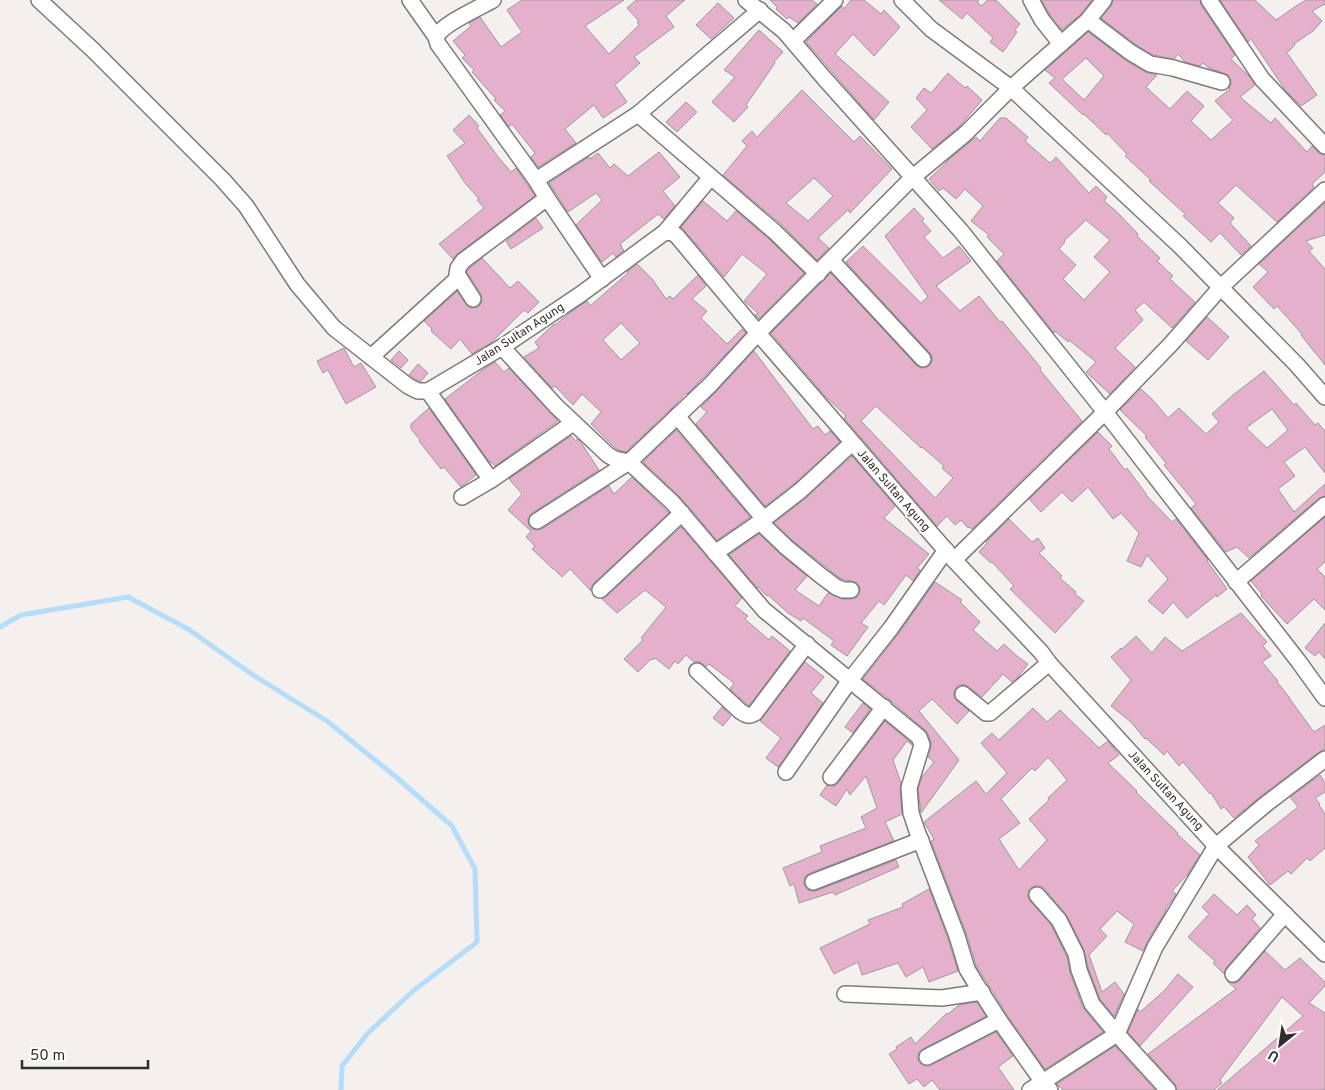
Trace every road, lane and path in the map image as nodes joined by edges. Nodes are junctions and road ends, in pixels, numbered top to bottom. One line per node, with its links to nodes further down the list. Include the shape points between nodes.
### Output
1 (39, 0): 33 (street, via 223,180 246,206 297,284 334,328)
2 (410, 0): 12 (street)
3 (493, 0): 12 (street, via 446,26)
4 (746, 0): 10 (street)
5 (835, 0): 13 (street)
6 (902, 0): 16 (street, via 931,29)
7 (1031, 0): 14 (street)
8 (1104, 0): 11 (street)
9 (1209, 0): 18 (street, via 1262,79)
10 (760, 10): 13 (street); 17 (street)
11 (1088, 20): 14 (street); 15 (street, via 1150,64)
12 (436, 37): 21 (street)
13 (793, 41): 20 (street)
14 (1061, 44): 16 (street)
15 (1222, 82)
16 (1011, 88): 20 (street, via 965,134); 29 (street)
17 (638, 114): 19 (street); 21 (street)
18 (1325, 146)
19 (711, 177): 24 (street); 26 (street)
20 (913, 177): 25 (street); 37 (street)
21 (536, 180): 23 (street)
22 (1325, 190): 29 (street)
23 (547, 198): 27 (street, via 463,261 458,268); 28 (street)
24 (665, 232): 28 (street, Jalan Sultan Agung); 31 (street, Jalan Sultan Agung, via 677,236)
25 (831, 260): 26 (street); 34 (street)
26 (818, 274): 31 (street)
27 (459, 277): 30 (street); 33 (street)
28 (602, 279): 32 (street, Jalan Sultan Agung)
29 (1220, 287): 36 (street); 37 (street)
30 (473, 299)
31 (758, 333): 38 (street); 40 (street, Jalan Sultan Agung)
32 (502, 346): 35 (street, Jalan Sultan Agung); 39 (street)
33 (371, 357): 35 (street, via 408,386)
34 (923, 359)
35 (428, 391): 42 (street)
36 (1325, 397)
37 (1105, 412): 49 (street); 50 (street)
38 (677, 416): 41 (street); 46 (street)
39 (573, 423): 41 (street, via 608,455); 42 (street)
40 (852, 442): 46 (street, via 800,491); 49 (street, Jalan Sultan Agung)
41 (629, 462): 45 (street); 47 (street)
42 (491, 480): 43 (street)
43 (462, 497)
44 (1325, 505): 50 (street)
45 (682, 513): 48 (street); 51 (street)
46 (762, 520): 48 (street); 52 (street, via 786,547 820,575 836,587)
47 (537, 521)
48 (715, 553): 53 (street, via 764,610)
49 (950, 555): 54 (street, Jalan Sultan Agung); 56 (street)
50 (1236, 582): 58 (street)
51 (600, 590)
52 (851, 590)
53 (806, 644): 55 (street, via 751,716 740,711); 56 (street)
54 (1049, 663): 57 (street, via 990,712 986,713); 64 (street, Jalan Sultan Agung)
55 (697, 671)
56 (850, 680): 59 (street); 61 (street)
57 (963, 694)
58 (1325, 698)
59 (884, 707): 62 (street); 63 (street, via 919,737 922,745 910,788 911,814)
60 (1325, 758): 64 (street)
61 (786, 772)
62 (831, 777)
63 (921, 840): 65 (street); 70 (street, via 967,969)
64 (1216, 846): 67 (street, Jalan Sultan Agung); 73 (street, via 1155,947)
65 (813, 882)
66 (1037, 895): 73 (street, via 1059,920 1076,954 1092,1004)
67 (1286, 914): 68 (street, Jalan Sultan Agung); 69 (street)
68 (1325, 954)
69 (1233, 974)
70 (979, 988): 71 (street, via 942,998); 72 (street)
71 (845, 994)
72 (999, 1020): 74 (street); 75 (street)
73 (1117, 1034): 75 (street); 76 (street)
74 (927, 1056)
75 (1040, 1087)
76 (1168, 1090)

